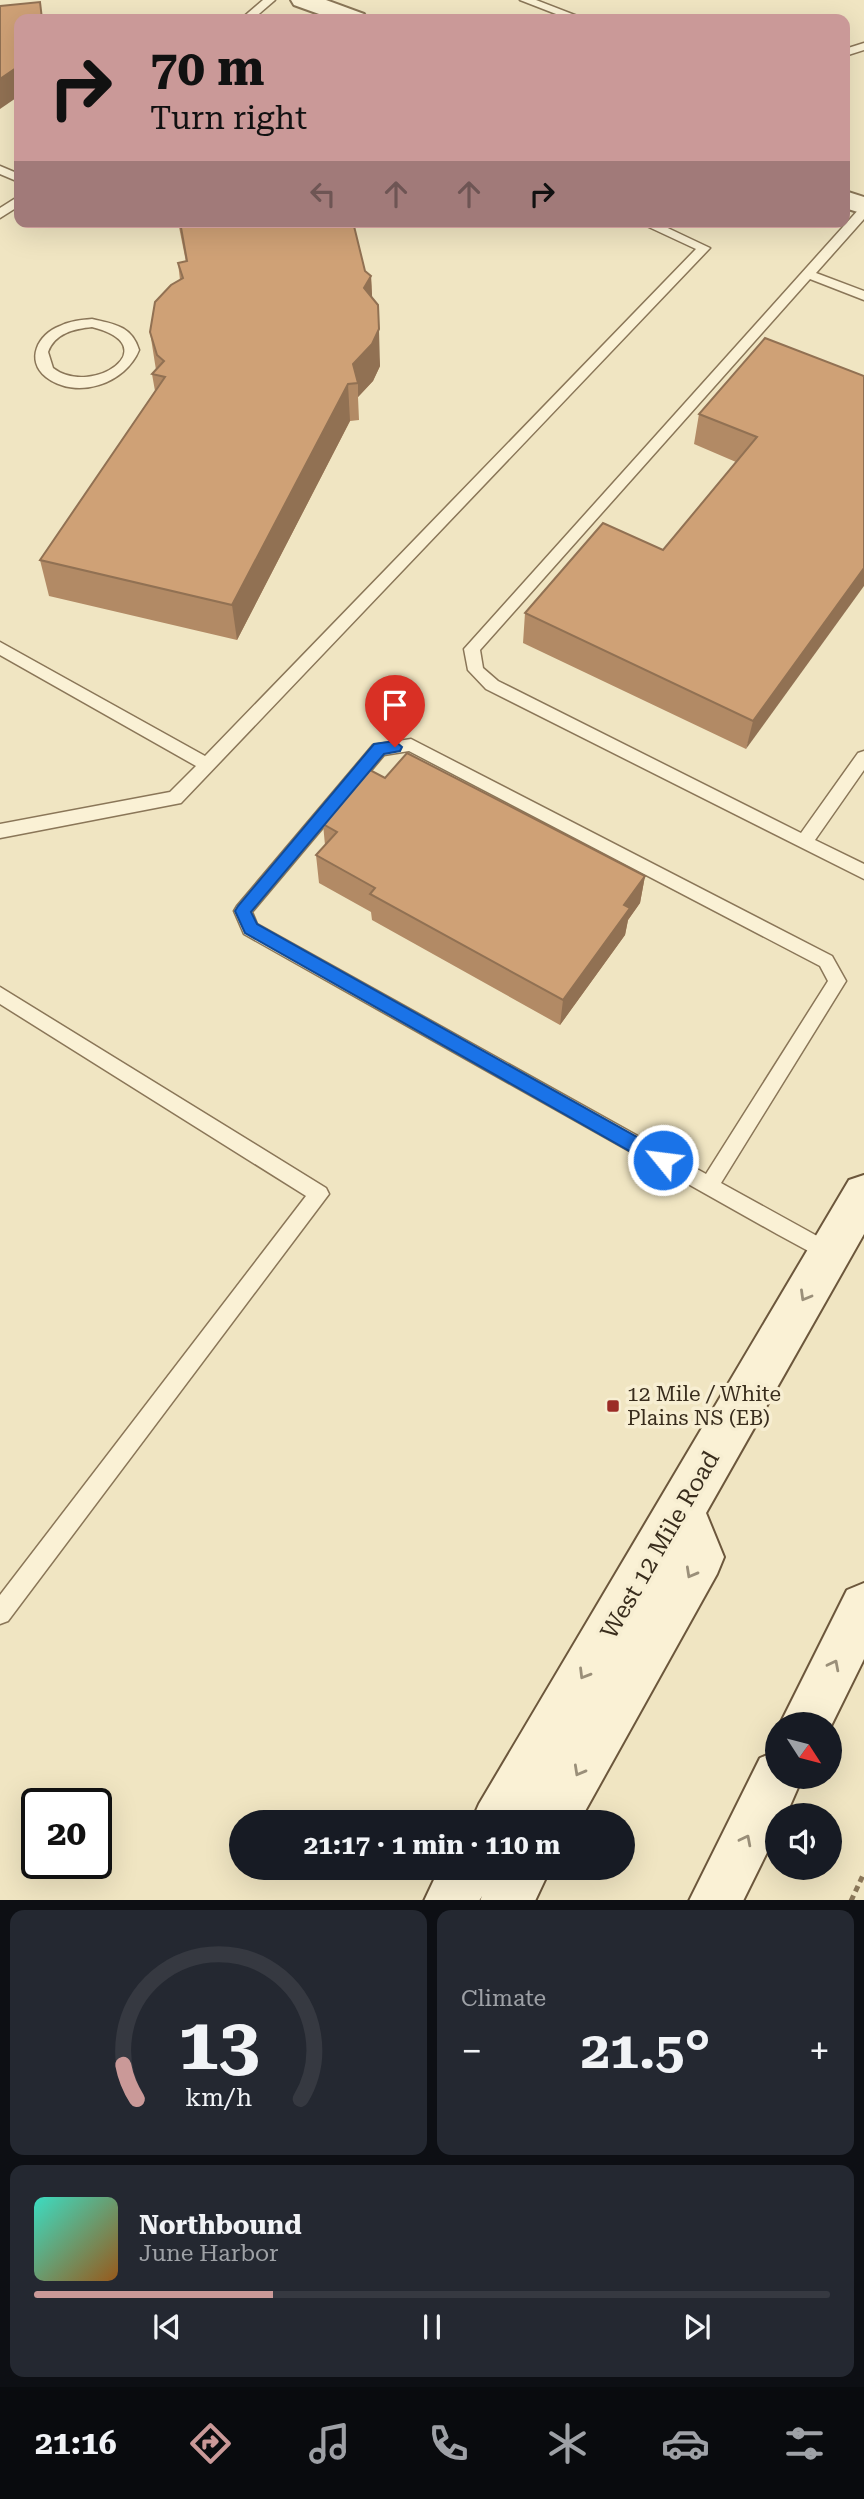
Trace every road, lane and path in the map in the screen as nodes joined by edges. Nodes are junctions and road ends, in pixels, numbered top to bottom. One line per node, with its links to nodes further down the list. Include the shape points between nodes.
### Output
1 (270, 0): 4 (lane)
2 (303, 0): 5 (main road)
3 (525, 0): 6 (lane)
4 (252, 14)
5 (341, 14)
6 (565, 14)
7 (864, 209): 8 (lane)
8 (850, 225)
9 (658, 228): 16 (lane, via 704,247)
10 (848, 228): 11 (lane)
11 (808, 274): 12 (lane); 18 (lane, via 472,649 476,670 492,685)
12 (864, 296)
13 (57, 332): 13 (lane, via 45,341 41,364 64,380 100,380 128,364 133,352 123,331 109,325 73,325)
14 (0, 649): 16 (lane)
15 (864, 757): 18 (lane)
16 (207, 765): 17 (lane, via 175,798)
17 (0, 831)
18 (804, 842): 19 (lane)
19 (864, 872)
20 (0, 995): 26 (lane, via 319,1194)
21 (709, 1186): 21 (lane, via 250,929 243,911 379,748 411,745 826,961 838,981); 23 (lane)
22 (864, 1194): 23 (main road, West 12 Mile Road)
23 (830, 1253): 24 (main road, West 12 Mile Road, one-way to 24)
24 (682, 1510): 29 (main road, West 12 Mile Road, one-way to 29); 30 (main road, one-way to 30, via 700,1557)
25 (864, 1607): 27 (main road, one-way to 25)
26 (0, 1613)
27 (811, 1712)
28 (771, 1789): 36 (main road, one-way to 28)
29 (503, 1810)
30 (558, 1810)
31 (864, 1873): 37 (path)
32 (462, 1880): 34 (main road)
33 (518, 1880): 35 (main road)
34 (450, 1900)
35 (506, 1900)
36 (715, 1900)
37 (851, 1900)

